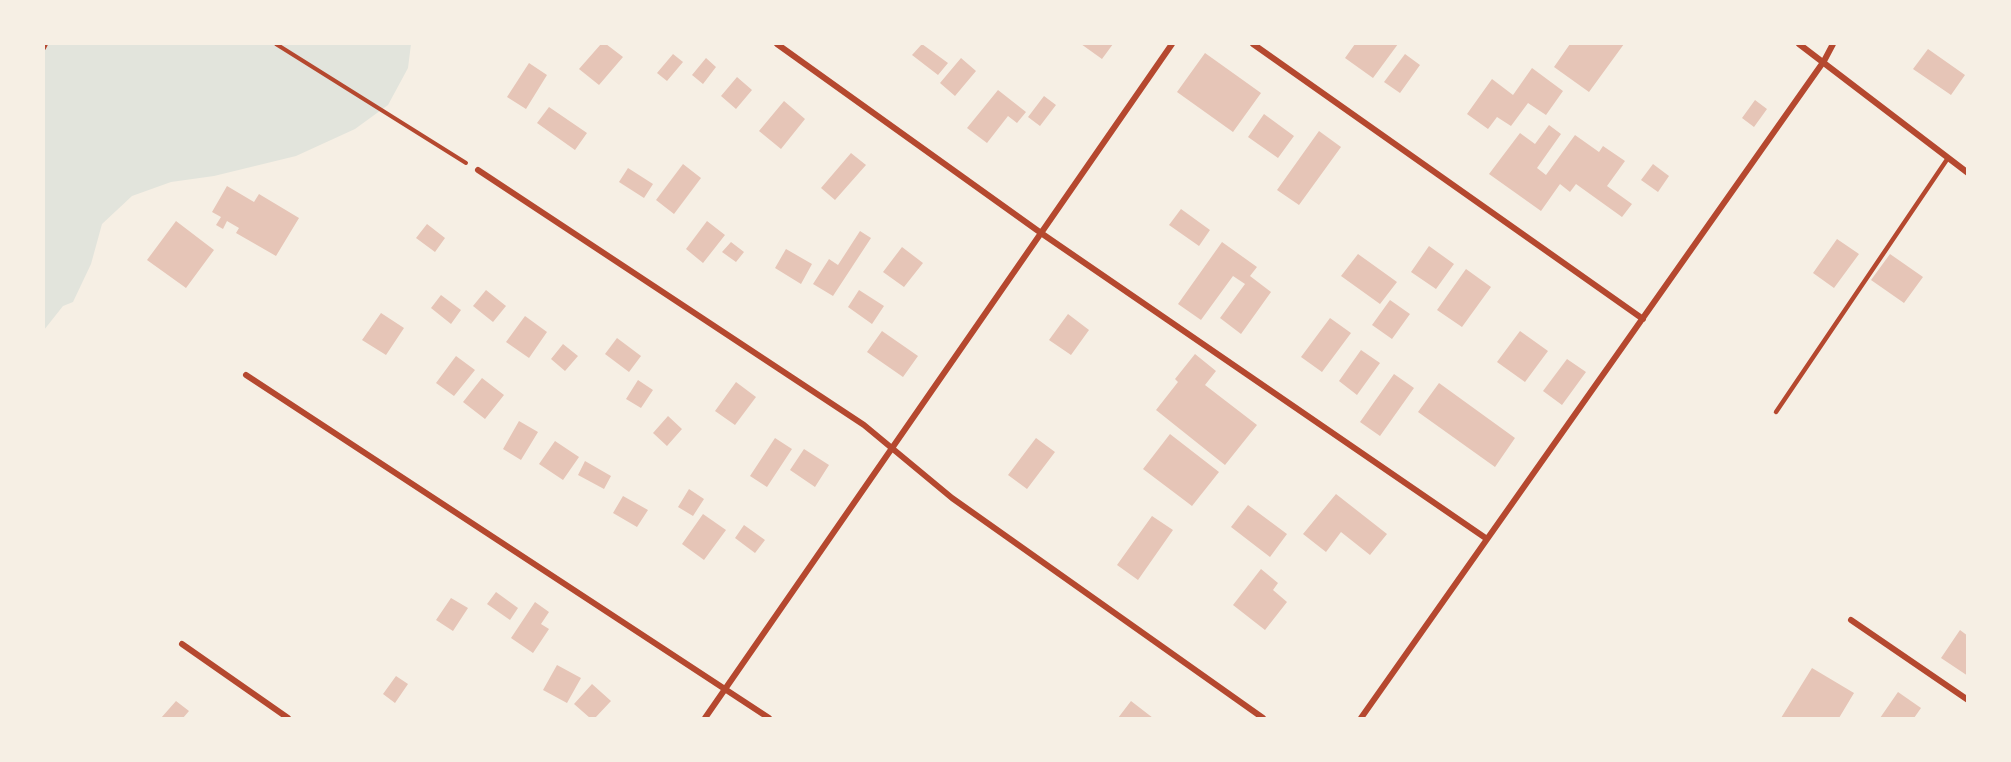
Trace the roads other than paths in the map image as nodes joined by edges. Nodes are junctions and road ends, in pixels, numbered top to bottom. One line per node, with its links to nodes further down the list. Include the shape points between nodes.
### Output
1 (777, 44): 10 (street)
2 (1172, 44): 10 (street)
3 (1253, 44): 11 (street)
4 (1799, 44): 6 (street)
5 (1833, 44): 6 (street)
6 (1824, 61): 7 (street); 11 (street)
7 (1948, 158): 9 (street); 13 (lane)
8 (478, 170): 14 (street, via 864,425)
9 (1968, 173)
10 (1041, 233): 14 (street); 15 (street)
11 (1642, 319): 15 (street)
12 (246, 375): 18 (street)
13 (1776, 412)
14 (892, 448): 18 (street); 23 (street, via 952,498)
15 (1487, 539): 24 (street)
16 (1851, 620): 19 (street)
17 (182, 644): 20 (street)
18 (725, 690): 21 (street); 22 (street)
19 (1968, 700)
20 (288, 718)
21 (705, 718)
22 (769, 718)
23 (1263, 718)
24 (1361, 718)

